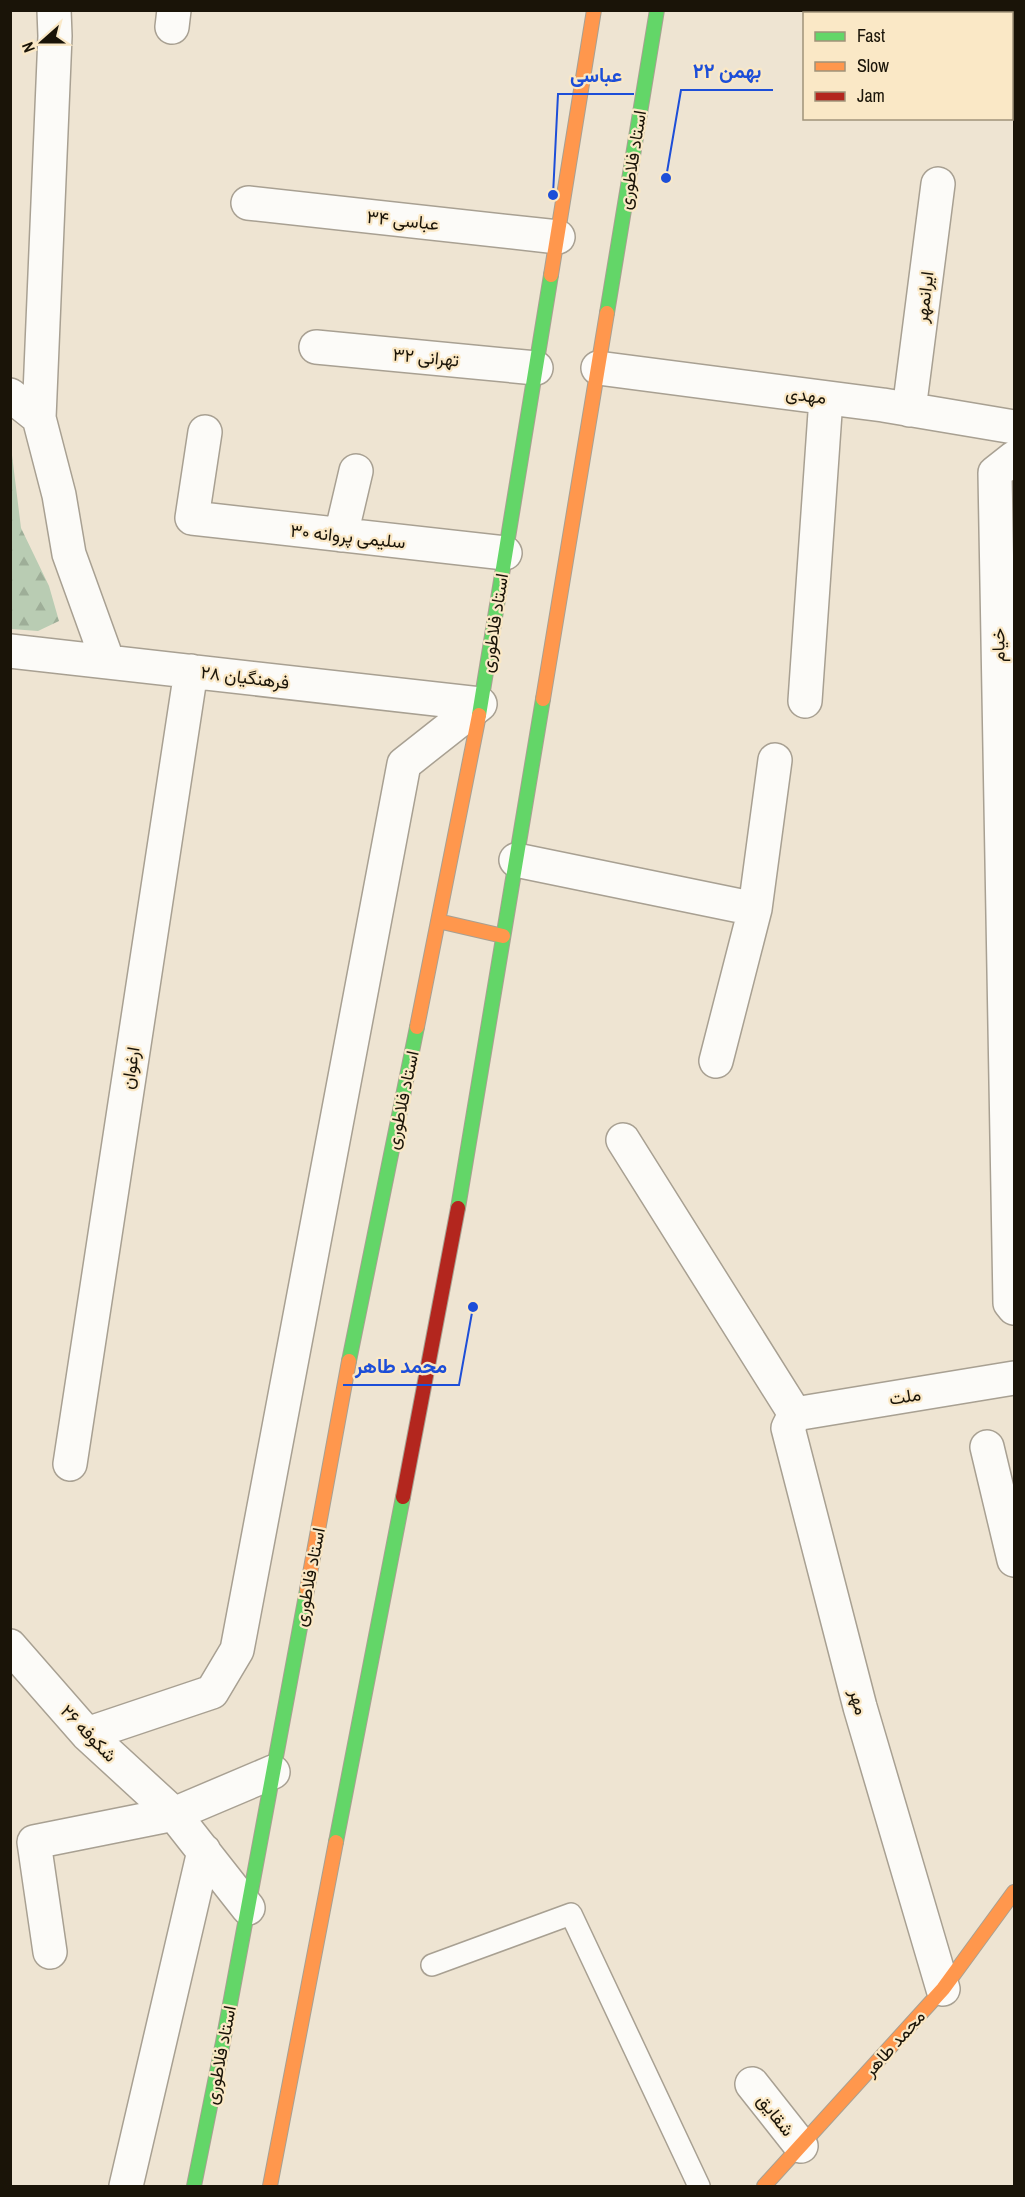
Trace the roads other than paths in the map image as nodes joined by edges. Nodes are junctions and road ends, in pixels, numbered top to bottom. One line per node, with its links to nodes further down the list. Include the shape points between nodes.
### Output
1 (54, 10): 13 (street)
2 (594, 10): 6 (main road, استاد فلاطوری)
3 (657, 10): 9 (main road, استاد فلاطوری)
4 (938, 184): 12 (street, ایرانمهر)
5 (248, 203): 6 (street, عباسی ۳۴)
6 (558, 237): 8 (main road, استاد فلاطوری)
7 (316, 347): 8 (street, تهرانی ۳۲)
8 (536, 368): 19 (main road, استاد فلاطوری)
9 (598, 368): 11 (street, مهدی); 26 (main road, استاد فلاطوری)
10 (10, 395): 13 (street)
11 (826, 398): 12 (street, مهدی); 23 (street)
12 (909, 410): 14 (street, مهدی)
13 (39, 418): 21 (street, via 69,554)
14 (1014, 427)
15 (205, 432): 18 (street, سلیمی پروانه ۳۰, via 192,519)
16 (1014, 458): 32 (street, خیام, via 995,473 1010,1303)
17 (357, 471): 18 (street)
18 (341, 535): 19 (street, سلیمی پروانه ۳۰)
19 (505, 554): 24 (main road, استاد فلاطوری)
20 (10, 651): 21 (street, فرهنگیان ۲۸)
21 (108, 662): 22 (street, فرهنگیان ۲۸)
22 (191, 671): 24 (street, فرهنگیان ۲۸); 36 (street, ارغوان)
23 (805, 701)
24 (480, 704): 28 (main road, استاد فلاطوری); 39 (street, via 404,764 237,1650 212,1692)
25 (775, 760): 27 (street)
26 (516, 860): 27 (street); 29 (main road, استاد فلاطوری)
27 (754, 909): 30 (street)
28 (438, 921): 29 (main road); 40 (main road, استاد فلاطوری, via 357,1320)
29 (503, 936): 52 (main road, استاد فلاطوری, via 455,1227)
30 (716, 1061)
31 (623, 1140): 34 (street)
32 (1014, 1308)
33 (1014, 1378): 34 (street, ملت)
34 (795, 1414): 47 (street, مهر, via 788,1428 860,1707)
35 (987, 1447): 37 (street)
36 (70, 1464)
37 (1014, 1560)
38 (11, 1646): 39 (street, شکوفه ۲۶)
39 (87, 1734): 41 (street, شکوفه ۲۶)
40 (273, 1772): 41 (street); 44 (main road, استاد فلاطوری)
41 (174, 1814): 42 (street, شکوفه ۲۶); 45 (street, via 34,1842)
42 (204, 1851): 44 (street, شکوفه ۲۶); 50 (street)
43 (1014, 1892): 47 (main road, محمد طاهر)
44 (248, 1908): 51 (main road, استاد فلاطوری)
45 (50, 1952)
46 (432, 1965): 53 (lane, via 571,1914)
47 (943, 1989): 49 (main road, محمد طاهر)
48 (752, 2084): 49 (street, شقایق)
49 (801, 2146): 54 (main road, محمد طاهر)
50 (126, 2187)
51 (194, 2187)
52 (270, 2187)
53 (699, 2187)
54 (764, 2187)

